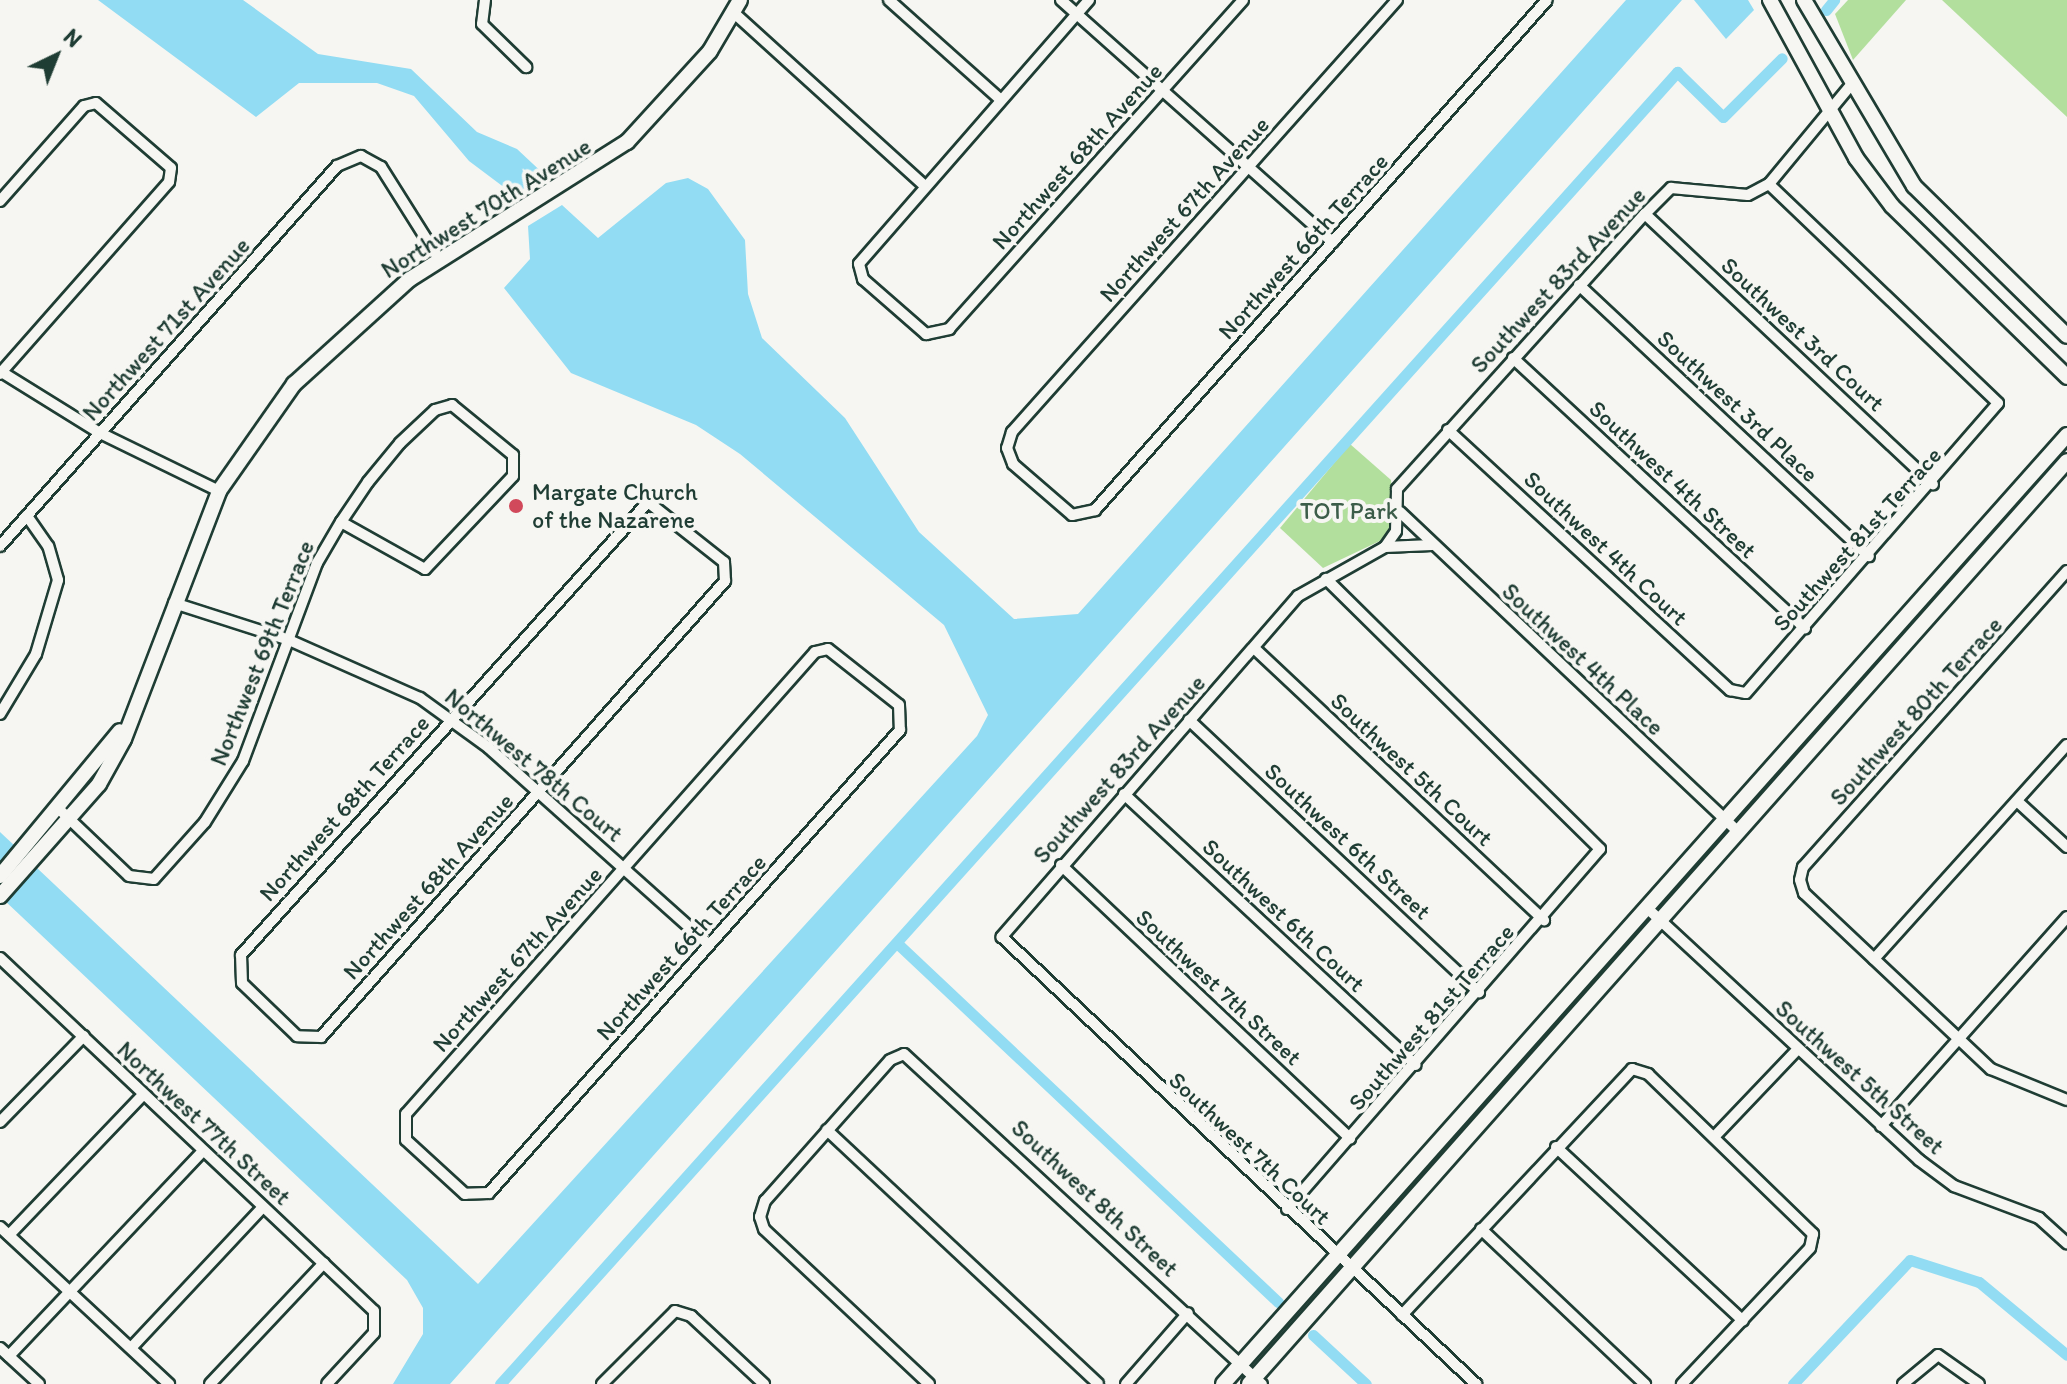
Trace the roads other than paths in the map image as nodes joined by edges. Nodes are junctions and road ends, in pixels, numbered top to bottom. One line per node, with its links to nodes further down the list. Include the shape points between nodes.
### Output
1 (889, 0): 15 (street)
2 (1061, 0): 11 (street)
3 (1089, 0): 11 (street)
4 (1243, 0): 14 (street, Northwest 68th Avenue)
5 (1397, 0): 17 (street, Northwest 67th Avenue)
6 (1547, 0): 22 (street, Northwest 66th Terrace)
7 (1770, 0): 16 (street)
8 (1804, 0): 13 (street)
9 (483, 5): 12 (street, via 482,24)
10 (737, 6): 19 (street); 23 (street, Northwest 70th Avenue, via 710,51 627,142)
11 (1076, 14): 14 (street); 15 (street)
12 (526, 67)
13 (1850, 86): 16 (street); 25 (street, via 1880,140 1941,217)
14 (1162, 91): 17 (street); 19 (street, Northwest 68th Avenue, via 939,334 926,334 863,279 859,264)
15 (1001, 100): 19 (street)
16 (1830, 112): 18 (street); 28 (street, via 1920,238)
17 (1248, 167): 22 (street); 37 (street, Northwest 67th Avenue, via 1012,432 1007,448 1013,464 1060,505)
18 (1769, 184): 21 (street, Southwest 83rd Avenue, via 1748,195 1671,188); 33 (street, Southwest 81st Terrace, via 1998,403)
19 (925, 186)
20 (0, 201): 27 (street, via 84,106 96,103 171,168 169,182)
21 (1645, 214): 24 (street, Southwest 83rd Avenue); 33 (street, Southwest 3rd Court)
22 (1333, 242): 37 (street, Northwest 66th Terrace)
23 (439, 259): 30 (street, Northwest 71st Avenue, via 371,159 337,166); 34 (street, Northwest 70th Avenue, via 358,321 294,384)
24 (1579, 285): 26 (street, Southwest 83rd Avenue); 43 (street, Southwest 3rd Place)
25 (2067, 336)
26 (1513, 358): 29 (street, Southwest 83rd Avenue); 47 (street, Southwest 4th Street)
27 (0, 373): 30 (street)
28 (2067, 377)
29 (1448, 430): 36 (street, Southwest 83rd Avenue, via 1397,489); 51 (street, Southwest 4th Court)
30 (100, 433): 34 (street); 38 (street, Northwest 71st Avenue)
31 (2067, 435): 60 (street)
32 (2067, 461): 61 (street)
33 (1933, 484): 43 (street, Southwest 81st Terrace)
34 (219, 491): 46 (street, Northwest 70th Avenue)
35 (648, 502): 53 (street, Northwest 68th Terrace); 56 (street, Northwest 68th Avenue, via 662,506 727,571)
36 (1400, 512): 40 (street, Southwest 4th Place); 42 (street, Southwest 83rd Avenue)
37 (1085, 515)
38 (27, 516): 41 (street, Northwest 71st Avenue); 52 (street, via 48,546 58,580 36,654)
39 (341, 522): 39 (street, Northwest 69th Terrace, via 400,443 435,410 452,405 467,412 515,464 513,476 425,569); 48 (street, Northwest 69th Terrace)
40 (1432, 545): 42 (street, Southwest 83rd Avenue); 60 (street, Southwest 4th Place)
41 (0, 546)
42 (1385, 547): 45 (street, Southwest 83rd Avenue)
43 (1869, 556): 47 (street, Southwest 81st Terrace)
44 (2067, 571): 74 (street, Southwest 80th Terrace, via 1803,867 1804,893)
45 (1326, 579): 49 (street, Southwest 83rd Avenue, via 1298,596); 69 (street, Southwest 81st Terrace, via 1600,849)
46 (174, 603): 48 (street, Northwest 78th Court); 59 (street, Northwest 70th Avenue, via 135,711)
47 (1805, 628): 51 (street, Southwest 81st Terrace)
48 (289, 640): 53 (street, Northwest 78th Court, via 369,672); 59 (street, Northwest 69th Terrace, via 224,795 176,857 142,881)
49 (1254, 648): 54 (street, Southwest 83rd Avenue); 69 (street, Southwest 5th Court)
50 (828, 649): 64 (street, Northwest 67th Avenue, via 815,652); 72 (street, Northwest 66th Terrace, via 899,705 904,717 900,730)
51 (1739, 694)
52 (0, 714)
53 (451, 719): 56 (street, Northwest 78th Court); 78 (street, Northwest 68th Terrace, via 237,967 242,983 297,1036)
54 (1189, 720): 57 (street, Southwest 83rd Avenue); 75 (street, Southwest 6th Street)
55 (2067, 745): 58 (street)
56 (539, 792): 64 (street, Northwest 78th Court); 78 (street, Northwest 68th Avenue, via 321,1037)
57 (1124, 794): 63 (street, Southwest 83rd Avenue); 80 (street, Southwest 6th Court)
58 (2017, 801): 62 (street); 74 (street)
59 (66, 816): 65 (street, Northwest 70th Avenue); 66 (street, Northwest 70th Avenue)
60 (1725, 820): 61 (street, Southwest 4th Place); 67 (street)
61 (1739, 833): 70 (street)
62 (2067, 847)
63 (1061, 865): 71 (street, Southwest 83rd Avenue); 87 (street, Southwest 7th Street)
64 (625, 868): 72 (street, Northwest 78th Court); 90 (street, Northwest 67th Avenue, via 403,1126 406,1140 465,1194)
65 (0, 876)
66 (0, 896)
67 (1647, 908): 70 (street, Southwest 5th Street); 96 (street)
68 (2067, 917): 77 (street)
69 (1544, 920): 75 (street, Southwest 81st Terrace)
70 (1661, 921): 79 (street, Southwest 5th Street); 98 (street)
71 (1002, 937): 92 (street, Southwest 7th Court)
72 (709, 945): 90 (street, Northwest 66th Terrace)
73 (0, 958): 76 (street, Northwest 77th Street)
74 (1874, 959): 77 (street)
75 (1479, 992): 80 (street, Southwest 81st Terrace)
76 (84, 1036): 81 (street, Northwest 77th Street); 83 (street)
77 (1958, 1038): 82 (street, via 2009,1080); 84 (street)
78 (310, 1039)
79 (1797, 1050): 84 (street, Southwest 5th Street); 86 (street)
80 (1416, 1065): 87 (street, Southwest 81st Terrace)
81 (143, 1095): 89 (street, Northwest 77th Street); 94 (street)
82 (2065, 1095)
83 (1, 1122)
84 (1881, 1126): 95 (street, Southwest 5th Street, via 1954,1186 2039,1218)
85 (827, 1130): 100 (street, Southwest 8th Street, via 904,1054); 113 (street, via 765,1201 760,1217 764,1229); 114 (street)
86 (1715, 1136): 88 (street, via 1648,1074 1632,1069); 102 (street, via 1813,1234 1810,1248)
87 (1350, 1138): 92 (street, Southwest 81st Terrace)
88 (1556, 1147): 93 (street); 102 (street)
89 (203, 1151): 91 (street, Northwest 77th Street); 99 (street)
90 (479, 1198)
91 (263, 1207): 97 (street, Northwest 77th Street); 103 (street)
92 (1287, 1209): 96 (street, Southwest 7th Court)
93 (1481, 1229): 101 (street); 118 (street)
94 (5, 1231): 99 (street)
95 (2067, 1243)
96 (1337, 1256): 98 (street, Southwest 7th Court); 105 (street)
97 (324, 1263): 109 (street); 110 (street, Northwest 77th Street, via 379,1320)
98 (1351, 1268): 101 (street, Southwest 7th Court); 106 (street)
99 (70, 1292): 103 (street); 104 (street)
100 (1188, 1313): 105 (street, Southwest 8th Street); 115 (street)
101 (1402, 1315): 117 (street, Southwest 7th Court)
102 (1743, 1321): 119 (street)
103 (131, 1348): 108 (street)
104 (4, 1352): 107 (street)
105 (1242, 1363): 106 (street, Southwest 8th Street); 116 (street)
106 (1255, 1382)
107 (39, 1384)
108 (169, 1384)
109 (210, 1384)
110 (327, 1384)
111 (602, 1384): 112 (street, via 675,1311 691,1316)
112 (764, 1384)
113 (929, 1384)
114 (1098, 1384)
115 (1126, 1384)
116 (1223, 1384)
117 (1476, 1384)
118 (1645, 1384)
119 (1682, 1384)
120 (1903, 1384): 121 (street, via 1938,1355)
121 (1979, 1384)

